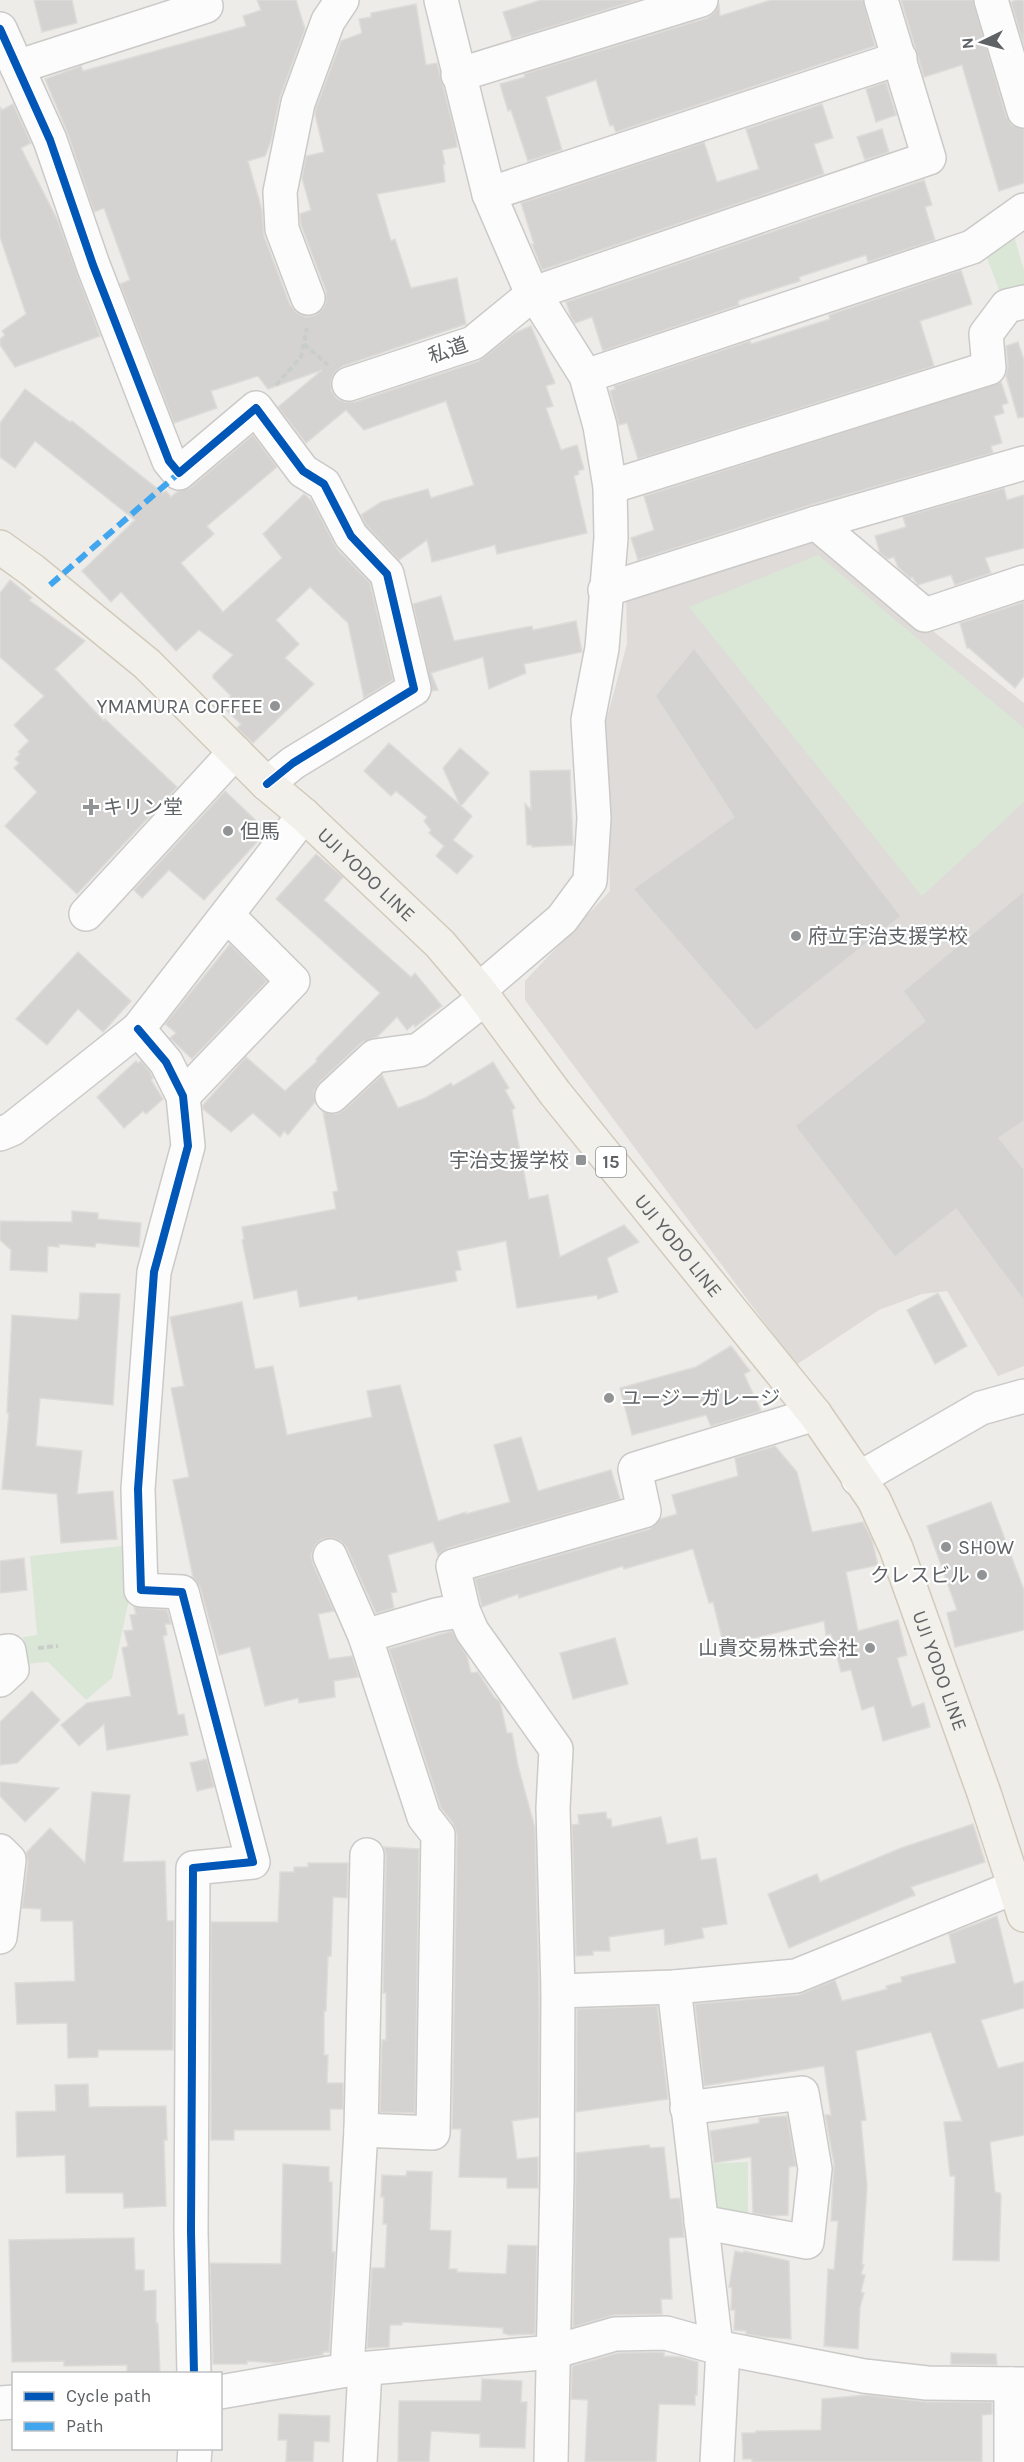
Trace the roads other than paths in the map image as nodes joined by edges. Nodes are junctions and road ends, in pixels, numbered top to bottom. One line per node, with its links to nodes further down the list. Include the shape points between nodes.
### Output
1 (441, 0): 10 (street)
2 (701, 0): 10 (street)
3 (881, 0): 8 (street)
4 (991, 0): 11 (street)
5 (206, 6): 9 (street)
6 (330, 7): 15 (street, via 298,103 280,192 282,230)
7 (0, 29): 9 (street)
8 (900, 58): 12 (street); 14 (street, via 929,158)
9 (17, 67): 26 (street, via 50,140 93,265 169,461 179,473 256,408 303,471 324,484 351,536 387,574 414,688 293,763)
10 (458, 75): 12 (street)
11 (1024, 111)
12 (489, 194): 14 (street)
13 (1024, 210): 17 (street, via 972,247)
14 (534, 293): 17 (street); 18 (street, 私道, via 473,343)
15 (308, 298)
16 (1024, 302): 20 (street, via 1007,306 986,334 989,368)
17 (586, 376): 20 (street, via 600,426)
18 (348, 384)
19 (1024, 463): 21 (street)
20 (610, 487): 24 (street, via 611,538)
21 (816, 523): 23 (street, via 925,615); 24 (street)
22 (0, 548): 25 (main road, UJI YODO LINE / 15, via 147,664)
23 (1024, 582)
24 (605, 590): 30 (street, via 602,648 588,720 594,818 590,880 562,919)
25 (235, 752): 26 (main road, UJI YODO LINE / 15); 28 (street)
26 (267, 784): 27 (main road, UJI YODO LINE / 15)
27 (304, 815): 29 (street); 30 (main road, UJI YODO LINE / 15, via 440,944)
28 (86, 914)
29 (227, 915): 31 (street); 32 (street, via 292,981)
30 (482, 994): 33 (street, via 419,1050 375,1056); 36 (main road, UJI YODO LINE / 15, via 555,1092)
31 (138, 1029): 32 (street, via 166,1062); 34 (street)
32 (183, 1096): 55 (street, via 188,1146 154,1272 138,1489 141,1590 182,1592 253,1862 192,1868)
33 (332, 1096)
34 (4, 1127)
35 (1024, 1396): 37 (street, via 981,1408)
36 (815, 1414): 37 (main road, UJI YODO LINE / 15); 39 (street, via 635,1469 644,1511 453,1566)
37 (858, 1479): 45 (main road, UJI YODO LINE / 15, via 874,1500 896,1548)
38 (330, 1556): 40 (street)
39 (463, 1610): 40 (street); 48 (street, via 472,1631 556,1749 553,1808)
40 (364, 1636): 50 (street, via 424,1817 438,1835 433,2133)
41 (0, 1652): 42 (street, via 9,1650 12,1669)
42 (0, 1680)
43 (0, 1851): 46 (street, via 9,1860)
44 (367, 1855): 50 (street)
45 (1019, 1901): 47 (street, via 796,1976)
46 (0, 1937)
47 (674, 1987): 48 (street); 49 (street)
48 (558, 1991): 53 (street)
49 (687, 2108): 51 (street); 51 (street, via 802,2092 815,2169 807,2242)
50 (361, 2130): 54 (street)
51 (701, 2222): 52 (street)
52 (719, 2348): 53 (street, via 666,2332 615,2334); 56 (street, via 864,2376 927,2383); 60 (street, via 721,2422)
53 (553, 2352): 54 (street); 59 (street)
54 (356, 2370): 57 (street); 58 (street)
55 (194, 2372)
56 (1018, 2384): 61 (street)
57 (222, 2392)
58 (360, 2462)
59 (551, 2462)
60 (717, 2462)
61 (1011, 2462)

